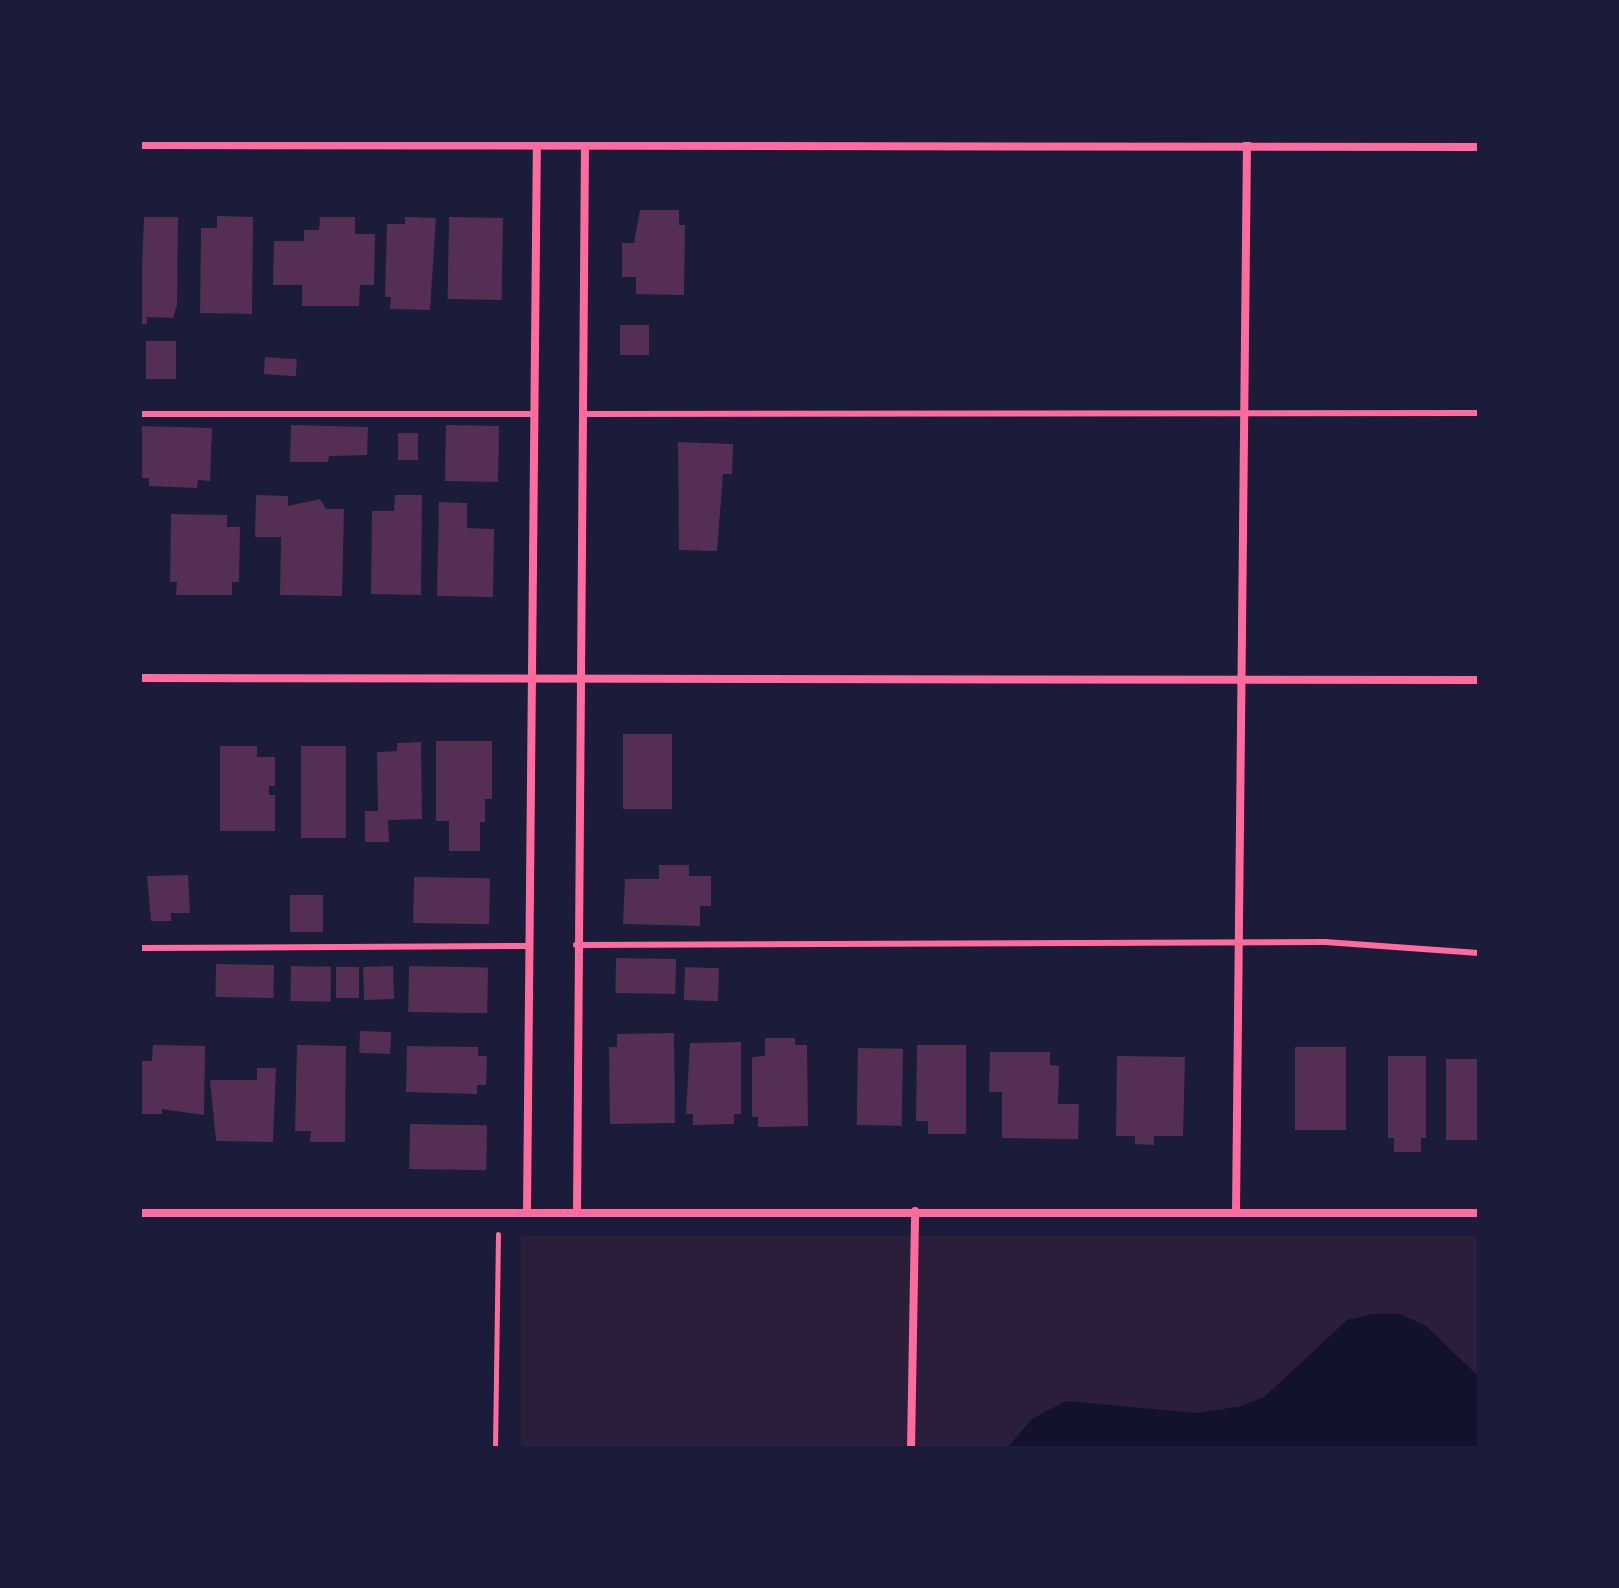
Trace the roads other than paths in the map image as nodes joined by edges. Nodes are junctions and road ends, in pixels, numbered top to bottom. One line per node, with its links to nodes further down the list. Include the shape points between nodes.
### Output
1 (537, 142): 2 (street); 4 (street); 9 (street)
2 (584, 142): 3 (street); 10 (street)
3 (1247, 143): 5 (street); 6 (street)
4 (140, 145)
5 (1479, 147)
6 (1243, 413): 7 (lane); 10 (lane); 13 (street)
7 (1479, 413)
8 (140, 414): 9 (lane)
9 (531, 414): 12 (street)
10 (584, 414): 14 (street)
11 (140, 678): 12 (street)
12 (530, 679): 14 (street); 18 (street)
13 (1239, 679): 14 (street); 15 (street); 16 (street)
14 (581, 680): 17 (street)
15 (1479, 680)
16 (1238, 943): 17 (lane); 20 (lane, via 1325,942); 24 (street)
17 (576, 945): 23 (street)
18 (529, 946): 19 (lane); 22 (street)
19 (140, 948)
20 (1479, 953)
21 (915, 1211): 23 (street); 24 (street); 27 (street)
22 (527, 1212): 23 (street); 25 (street)
23 (577, 1212)
24 (1236, 1212): 26 (street)
25 (140, 1213)
26 (1479, 1213)
27 (911, 1448)

